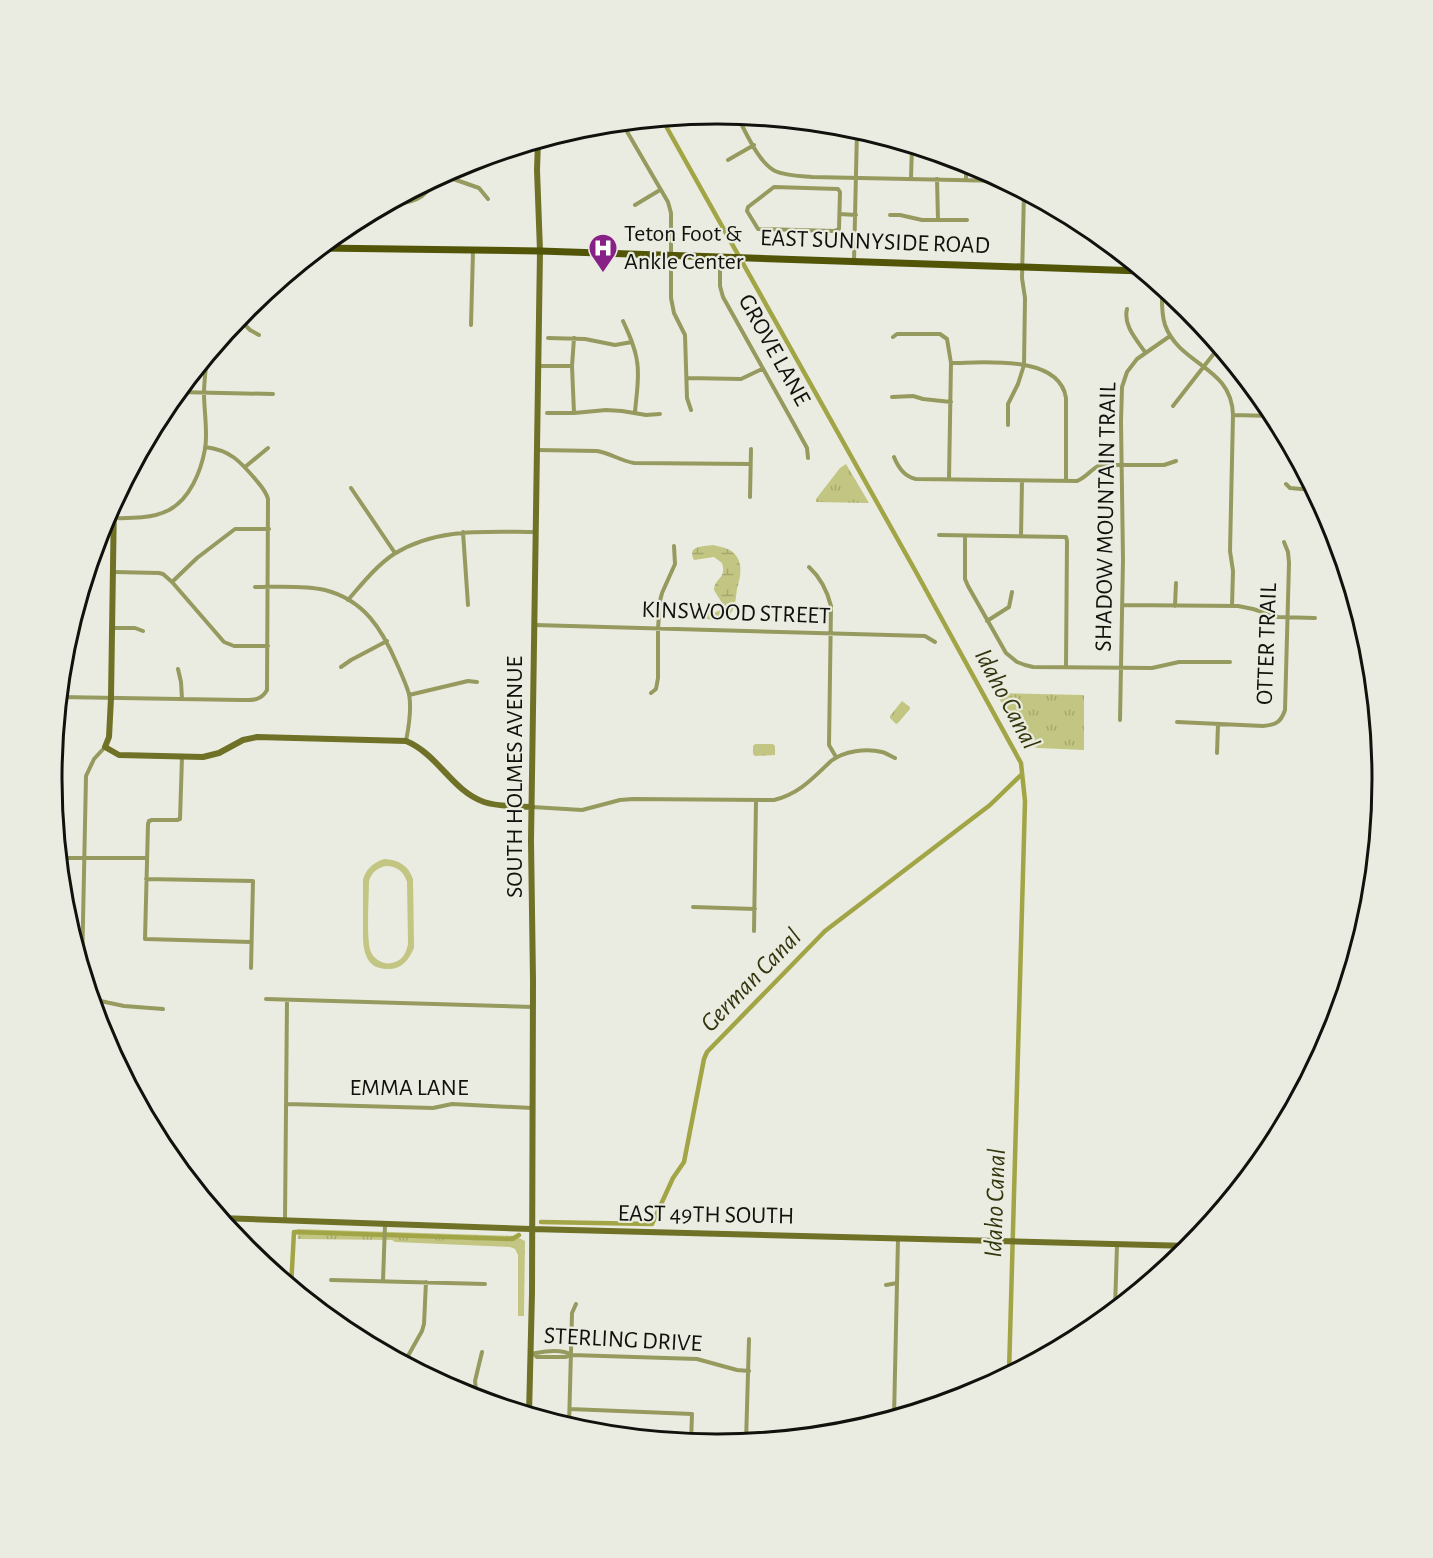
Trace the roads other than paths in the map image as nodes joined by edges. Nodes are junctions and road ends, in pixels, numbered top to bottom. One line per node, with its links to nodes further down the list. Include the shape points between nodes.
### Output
1 (742, 125): 4 (street)
2 (626, 131): 15 (street)
3 (857, 140): 9 (street)
4 (754, 146): 7 (street); 9 (street, via 770,168 785,174)
5 (538, 149): 28 (street, SOUTH HOLMES AVENUE)
6 (912, 154): 10 (street)
7 (728, 160)
8 (966, 174): 13 (street)
9 (857, 177): 10 (street); 22 (street)
10 (911, 178): 12 (street)
11 (454, 179): 17 (street, via 479,188)
12 (937, 179): 13 (street); 24 (street)
13 (966, 180): 14 (street)
14 (981, 180)
15 (660, 190): 20 (street); 29 (street, via 671,213)
16 (426, 192): 19 (street)
17 (488, 199)
18 (1024, 201): 32 (street)
19 (408, 202)
20 (635, 205)
21 (840, 214): 21 (street, via 839,229 834,231 761,230 756,228 747,209 774,188 836,188 840,192); 22 (street)
22 (856, 215): 31 (street)
23 (891, 216): 24 (street)
24 (938, 220): 25 (street)
25 (967, 220)
26 (333, 248): 27 (main road, EAST SUNNYSIDE ROAD)
27 (473, 250): 28 (main road, EAST SUNNYSIDE ROAD); 37 (street)
28 (540, 251): 29 (main road, EAST SUNNYSIDE ROAD); 49 (street, SOUTH HOLMES AVENUE)
29 (671, 256): 30 (main road, EAST SUNNYSIDE ROAD); 54 (street, via 672,306 685,335)
30 (720, 257): 31 (main road, EAST SUNNYSIDE ROAD); 53 (street, GROVE LANE, via 723,297)
31 (854, 261): 32 (main road, EAST SUNNYSIDE ROAD)
32 (1023, 266): 33 (main road, EAST SUNNYSIDE ROAD); 48 (street)
33 (1129, 270)
34 (1162, 300): 40 (street, via 1163,318)
35 (1126, 309): 45 (street, via 1128,327)
36 (623, 321): 44 (street)
37 (471, 324)
38 (245, 325): 39 (street)
39 (259, 334)
40 (1170, 336): 45 (street, SHADOW MOUNTAIN TRAIL); 51 (street)
41 (892, 337): 47 (street, via 940,334 947,339)
42 (548, 338): 43 (street)
43 (574, 338): 44 (street, via 615,345); 50 (street)
44 (632, 342): 64 (street, via 638,362)
45 (1145, 352): 77 (street, SHADOW MOUNTAIN TRAIL, via 1125,376 1121,397)
46 (1214, 353): 51 (street)
47 (951, 363): 48 (street); 59 (street)
48 (1024, 364): 68 (street, via 1008,404); 81 (street, via 1052,375 1065,391)
49 (538, 366): 50 (street); 72 (street, SOUTH HOLMES AVENUE)
50 (572, 366): 63 (street)
51 (1203, 367): 60 (street); 66 (street, via 1214,373 1228,390)
52 (206, 369): 56 (street)
53 (762, 369): 54 (street, via 741,379); 74 (street, GROVE LANE, via 807,448)
54 (687, 378): 61 (street)
55 (188, 392): 56 (street)
56 (204, 393): 57 (street); 69 (street)
57 (273, 394)
58 (892, 397): 59 (street)
59 (951, 402): 79 (street)
60 (1173, 406)
61 (691, 410)
62 (547, 413): 63 (street)
63 (574, 413): 64 (street)
64 (635, 413): 65 (street)
65 (660, 414)
66 (1233, 415): 67 (street); 108 (street)
67 (1261, 416)
68 (1008, 424)
69 (205, 447): 78 (street, via 232,455); 86 (street, via 191,488 174,507 154,515)
70 (268, 448): 78 (street)
71 (750, 449): 76 (street)
72 (536, 450): 76 (street, via 597,451 634,463); 90 (street, SOUTH HOLMES AVENUE)
73 (894, 457): 79 (street, via 911,478)
74 (808, 458)
75 (1176, 461): 77 (street, via 1164,465)
76 (750, 464): 85 (street)
77 (1122, 464): 81 (street, via 1097,466 1083,479); 106 (street, SHADOW MOUNTAIN TRAIL)
78 (245, 467): 88 (street, via 267,495)
79 (950, 479): 80 (street)
80 (1023, 481): 81 (street); 93 (street)
81 (1066, 481)
82 (1286, 484): 84 (street)
83 (351, 488): 96 (street)
84 (1304, 489)
85 (750, 497)
86 (116, 518)
87 (114, 522): 98 (street)
88 (269, 529): 99 (street, via 235,529); 102 (street)
89 (463, 532): 90 (street); 96 (street, via 433,537); 105 (street)
90 (536, 532): 112 (street, SOUTH HOLMES AVENUE)
91 (939, 535): 92 (street)
92 (965, 536): 93 (street); 111 (street, via 965,579)
93 (1021, 536): 122 (street, via 1066,537)
94 (1284, 542): 109 (street, OTTER TRAIL, via 1288,552)
95 (674, 546): 114 (street, via 675,564 662,593)
96 (395, 554): 104 (street)
97 (809, 567): 116 (street, via 828,596)
98 (114, 572): 99 (street, via 159,573); 113 (street)
99 (172, 582): 119 (street, via 229,645)
100 (1176, 583): 107 (street)
101 (255, 587): 102 (street)
102 (268, 587): 104 (street, via 315,588); 119 (street)
103 (1012, 592): 111 (street, via 1008,607)
104 (348, 600): 117 (street, via 365,613)
105 (468, 605)
106 (1122, 606): 107 (street); 123 (street, SHADOW MOUNTAIN TRAIL)
107 (1175, 606): 108 (street)
108 (1232, 606): 109 (street)
109 (1287, 617): 110 (street); 133 (street, OTTER TRAIL, via 1282,719 1271,726)
110 (1315, 618)
111 (987, 621): 122 (street, via 1006,653 1017,662 1032,667)
112 (534, 625): 114 (street, KINSWOOD STREET); 141 (street, SOUTH HOLMES AVENUE)
113 (113, 628): 115 (street, via 135,628); 129 (street)
114 (658, 629): 116 (street, KINSWOOD STREET); 126 (street, via 658,678)
115 (142, 632)
116 (831, 634): 118 (street, KINSWOOD STREET, via 925,636); 138 (street, via 829,745)
117 (387, 641): 121 (street); 127 (street)
118 (935, 642)
119 (268, 646): 130 (street, via 267,690 263,696 241,700)
120 (1230, 662): 123 (street)
121 (341, 667)
122 (1066, 667): 123 (street)
123 (1121, 668): 131 (street, SHADOW MOUNTAIN TRAIL)
124 (178, 669): 130 (street)
125 (477, 682): 127 (street)
126 (651, 693)
127 (409, 695): 134 (street)
128 (67, 697): 129 (street)
129 (111, 698): 130 (street); 135 (street)
130 (182, 699)
131 (1119, 720)
132 (1177, 722): 133 (street)
133 (1218, 724): 136 (street)
134 (406, 741): 137 (street, via 256,737 210,756); 141 (street, via 426,751 476,799)
135 (105, 747): 137 (street, via 119,755); 143 (street, via 86,777)
136 (1217, 753)
137 (182, 757): 144 (street, via 180,819 149,821)
138 (836, 757): 139 (street, via 862,751 882,752); 140 (street, via 793,794)
139 (895, 758)
140 (756, 801): 141 (street, via 633,799 582,810); 147 (street)
141 (532, 807): 155 (street, SOUTH HOLMES AVENUE)
142 (66, 858): 143 (street)
143 (85, 858): 144 (street); 149 (street)
144 (147, 858): 145 (street)
145 (146, 879): 150 (street, via 145,939); 150 (street, via 253,881)
146 (693, 907): 147 (street)
147 (755, 909): 148 (street)
148 (754, 931)
149 (81, 936)
150 (251, 942): 151 (street)
151 (251, 968)
152 (266, 999): 153 (street)
153 (287, 1000): 155 (street); 157 (street)
154 (100, 1001): 156 (street)
155 (533, 1007): 158 (street, SOUTH HOLMES AVENUE)
156 (163, 1009)
157 (287, 1104): 158 (street, EMMA LANE); 160 (street)
158 (532, 1108): 162 (street, SOUTH HOLMES AVENUE)
159 (231, 1219): 160 (street, EAST 49TH SOUTH)
160 (285, 1221): 161 (street, EAST 49TH SOUTH)
161 (385, 1224): 162 (street, EAST 49TH SOUTH); 167 (street)
162 (531, 1229): 163 (street, EAST 49TH SOUTH); 176 (street, SOUTH HOLMES AVENUE)
163 (898, 1238): 164 (street, EAST 49TH SOUTH); 169 (street)
164 (1117, 1244): 165 (street, EAST 49TH SOUTH); 172 (street)
165 (1176, 1246)
166 (331, 1280): 167 (street)
167 (383, 1281): 168 (street)
168 (426, 1282): 170 (street); 178 (street, via 424,1324)
169 (897, 1283): 171 (street); 183 (street)
170 (484, 1284)
171 (886, 1286)
172 (1115, 1299)
173 (576, 1304): 177 (street, via 572,1313)
174 (749, 1339): 179 (street)
175 (482, 1352): 180 (street)
176 (532, 1354): 177 (street, STERLING DRIVE, via 548,1351); 181 (street, SOUTH HOLMES AVENUE)
177 (572, 1355): 179 (street, STERLING DRIVE, via 697,1359); 182 (street)
178 (408, 1356)
179 (749, 1371): 186 (street)
180 (475, 1387)
181 (529, 1406)
182 (570, 1409): 184 (street); 185 (street, via 692,1414)
183 (894, 1409)
184 (570, 1417)
185 (692, 1433)
186 (746, 1433)

